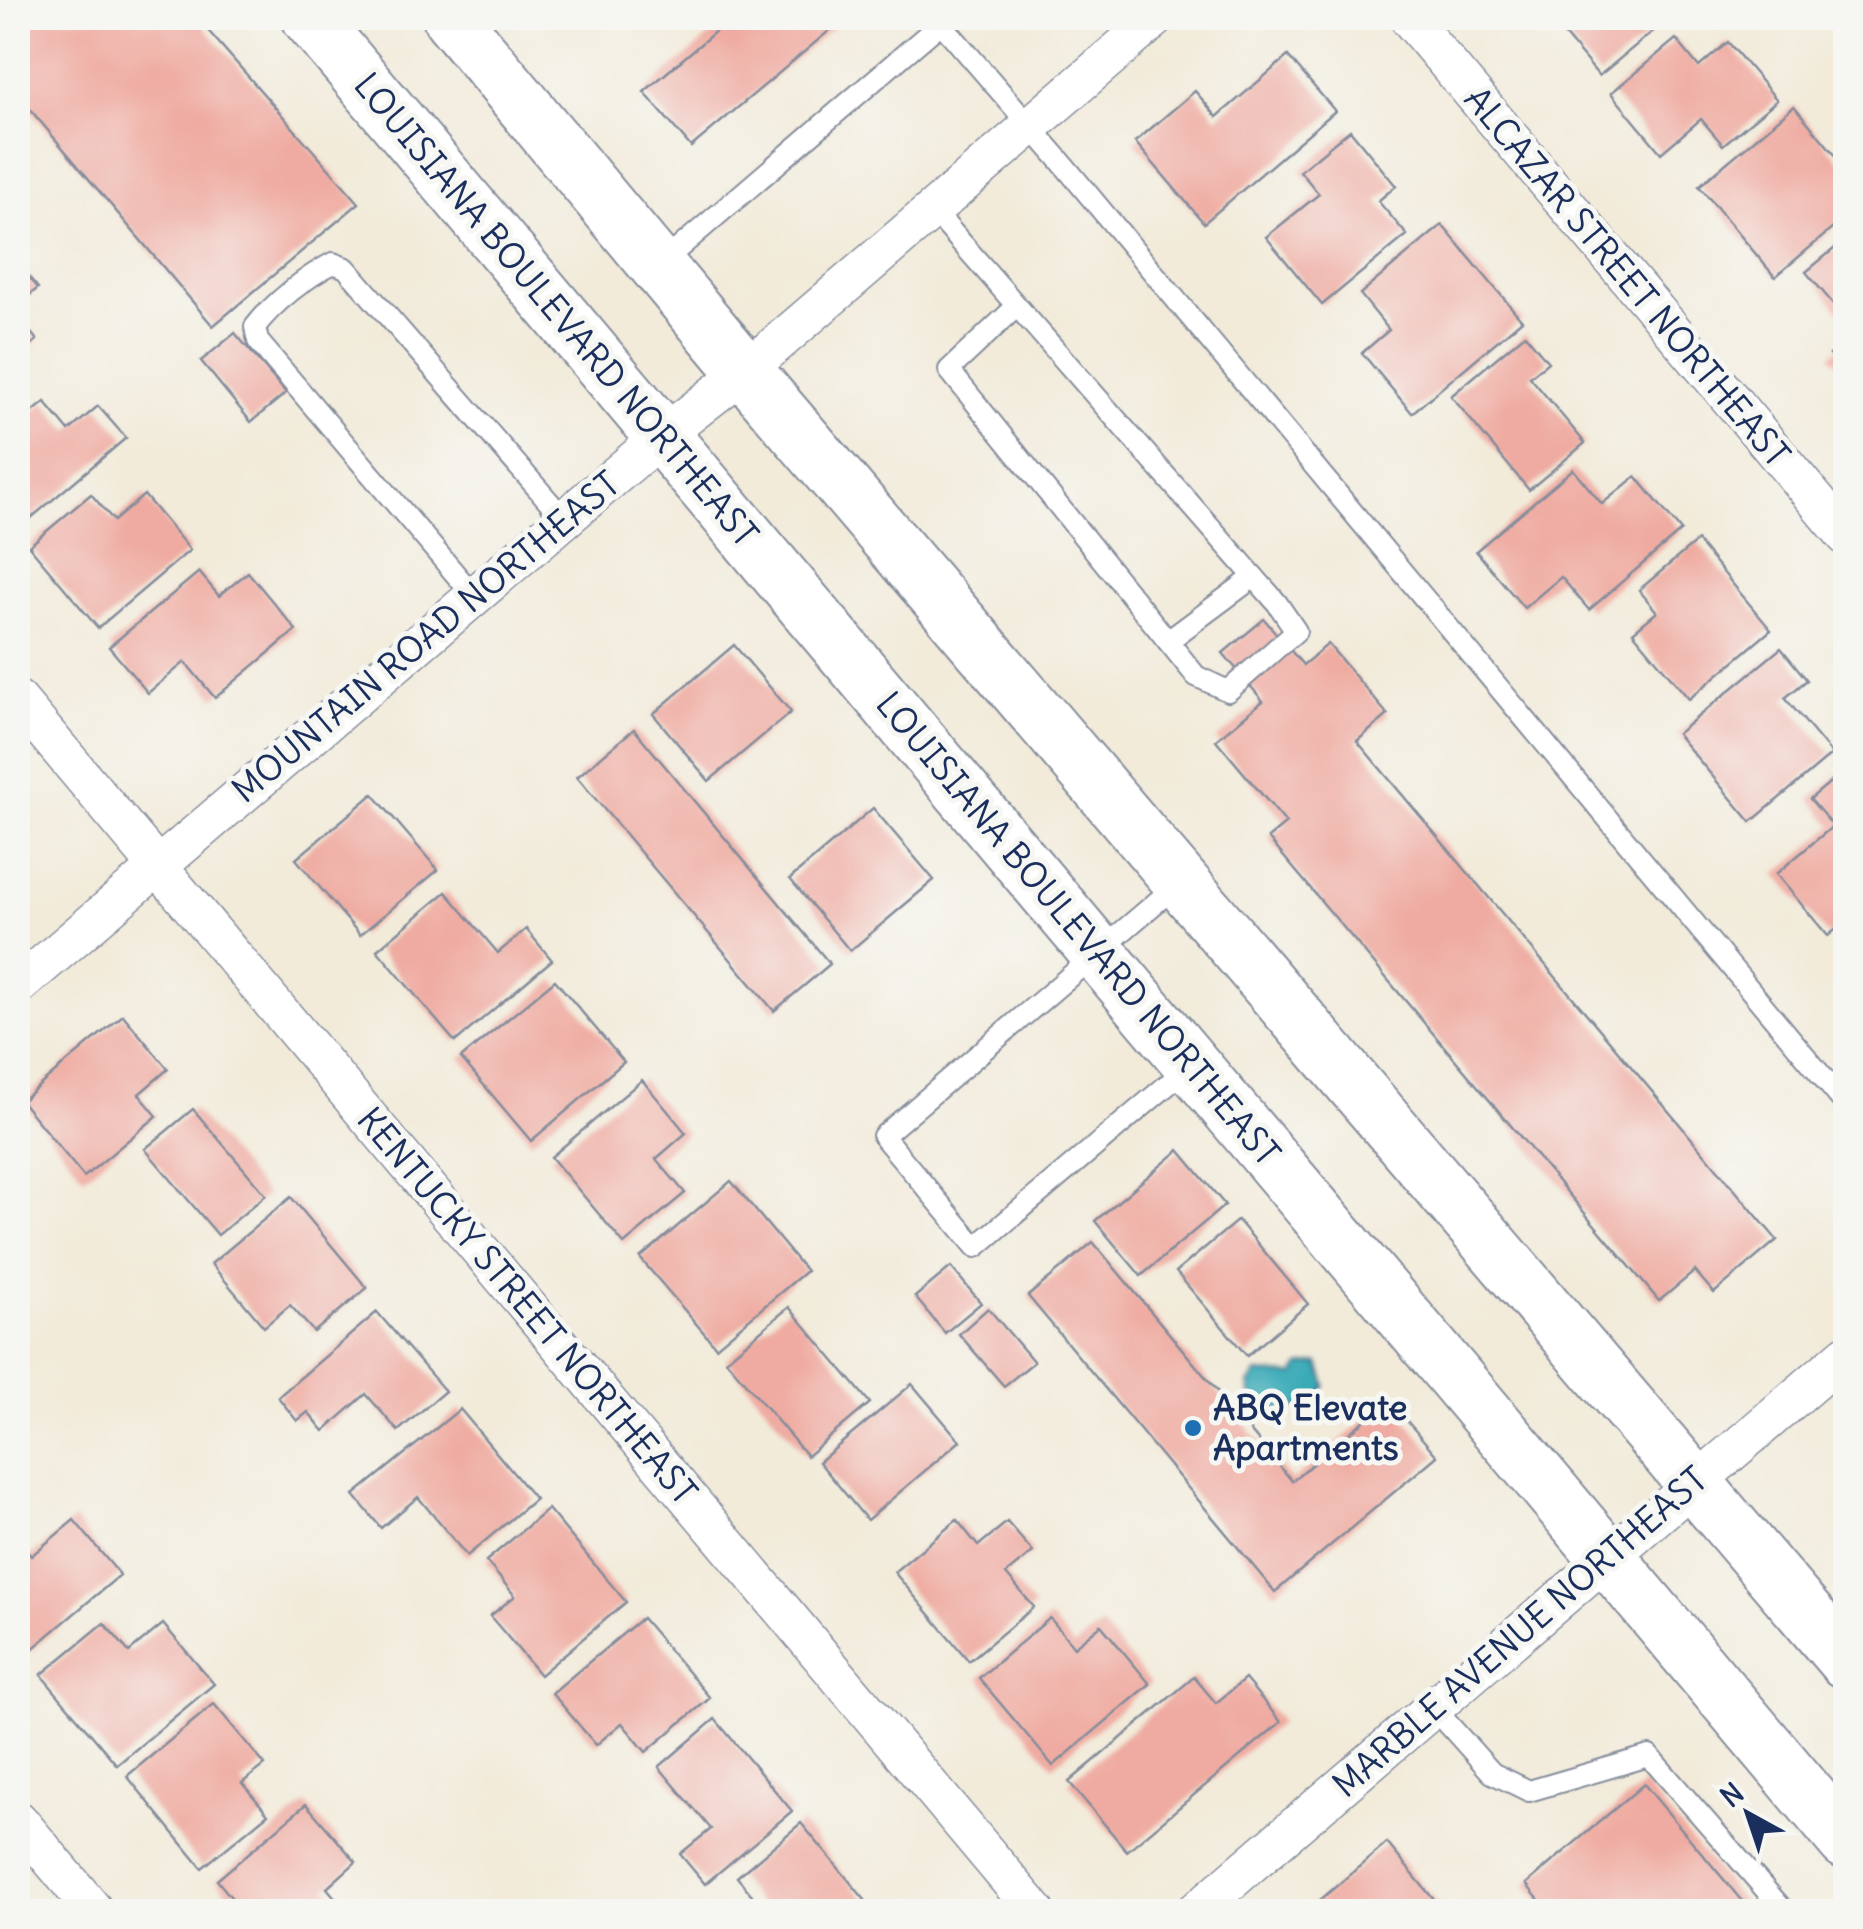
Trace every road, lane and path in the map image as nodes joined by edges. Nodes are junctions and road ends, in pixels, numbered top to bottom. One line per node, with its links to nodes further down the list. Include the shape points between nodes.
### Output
1 (310, 18): 11 (main road, LOUISIANA BOULEVARD NORTHEAST)
2 (451, 18): 8 (main road)
3 (1156, 18): 6 (street, MOUNTAIN ROAD NORTHEAST)
4 (1410, 18): 13 (street, ALCAZAR STREET NORTHEAST)
5 (938, 20): 6 (lane); 8 (lane)
6 (1030, 125): 7 (street, MOUNTAIN ROAD NORTHEAST); 23 (lane)
7 (932, 210): 9 (lane); 10 (street, MOUNTAIN ROAD NORTHEAST)
8 (658, 266): 10 (main road)
9 (1017, 306): 14 (lane); 16 (lane, via 949,370)
10 (744, 371): 11 (street, MOUNTAIN ROAD NORTHEAST); 19 (main road)
11 (662, 436): 12 (street, MOUNTAIN ROAD NORTHEAST); 20 (main road, LOUISIANA BOULEVARD NORTHEAST)
12 (565, 520): 15 (street, MOUNTAIN ROAD NORTHEAST); 15 (lane, via 346,268 333,263 320,270 263,317 255,327 258,341)
13 (1846, 536)
14 (1254, 577): 16 (lane); 16 (lane, via 1296,631 1228,691 1196,676)
15 (474, 596): 18 (street, MOUNTAIN ROAD NORTHEAST)
16 (1168, 641)
17 (18, 700): 18 (street, KENTUCKY STREET NORTHEAST)
18 (158, 866): 21 (street, MOUNTAIN ROAD NORTHEAST); 32 (street, KENTUCKY STREET NORTHEAST)
19 (1180, 882): 20 (lane); 25 (main road)
20 (1098, 950): 22 (main road, LOUISIANA BOULEVARD NORTHEAST); 22 (lane, via 883,1136 906,1164 976,1247)
21 (18, 986)
22 (1192, 1064): 26 (main road, LOUISIANA BOULEVARD NORTHEAST)
23 (1846, 1105)
24 (1846, 1354): 25 (street, MARBLE AVENUE NORTHEAST)
25 (1694, 1482): 26 (street, MARBLE AVENUE NORTHEAST); 27 (main road)
26 (1608, 1556): 28 (street, MARBLE AVENUE NORTHEAST); 30 (main road, LOUISIANA BOULEVARD NORTHEAST)
27 (1846, 1661)
28 (1433, 1707): 33 (street, MARBLE AVENUE NORTHEAST); 34 (lane, via 1492,1773 1528,1791 1649,1756)
29 (18, 1820): 31 (street)
30 (1846, 1841)
31 (94, 1912)
32 (1036, 1912)
33 (1195, 1912)
34 (1785, 1912)

